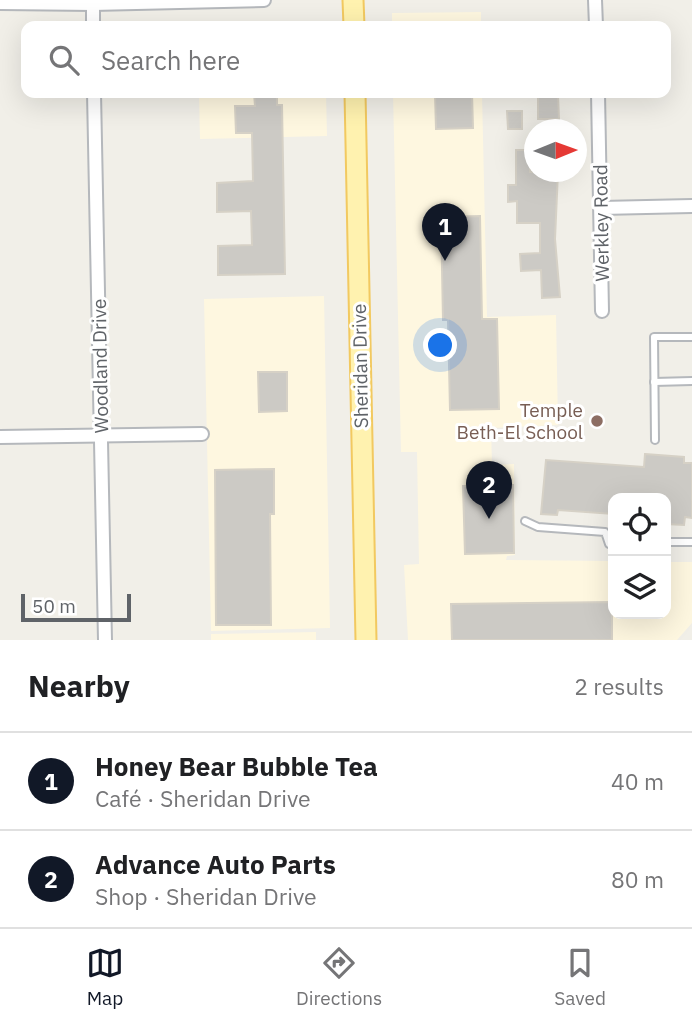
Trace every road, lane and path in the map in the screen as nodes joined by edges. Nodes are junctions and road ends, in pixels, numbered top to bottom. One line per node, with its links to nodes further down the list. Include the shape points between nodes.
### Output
1 (264, 0): 4 (street)
2 (353, 0): 7 (main road)
3 (595, 0): 8 (street)
4 (93, 2): 5 (street); 6 (street)
5 (0, 3)
6 (93, 21)
7 (354, 21)
8 (596, 21)
9 (94, 98): 19 (street, Woodland Drive)
10 (355, 98): 27 (main road, Sheridan Drive)
11 (598, 98): 13 (street, Werkley Road)
12 (692, 206): 13 (street)
13 (601, 208): 14 (street, Werkley Road)
14 (603, 311)
15 (692, 337): 17 (lane, via 654,337)
16 (692, 381): 17 (lane)
17 (654, 382): 21 (lane)
18 (202, 434): 19 (street)
19 (102, 435): 20 (street); 26 (street, Woodland Drive)
20 (0, 437)
21 (655, 440)
22 (525, 521): 23 (lane, via 538,527 605,532)
23 (608, 541)
24 (671, 542): 25 (lane)
25 (692, 542)
26 (105, 640)
27 (366, 640)

